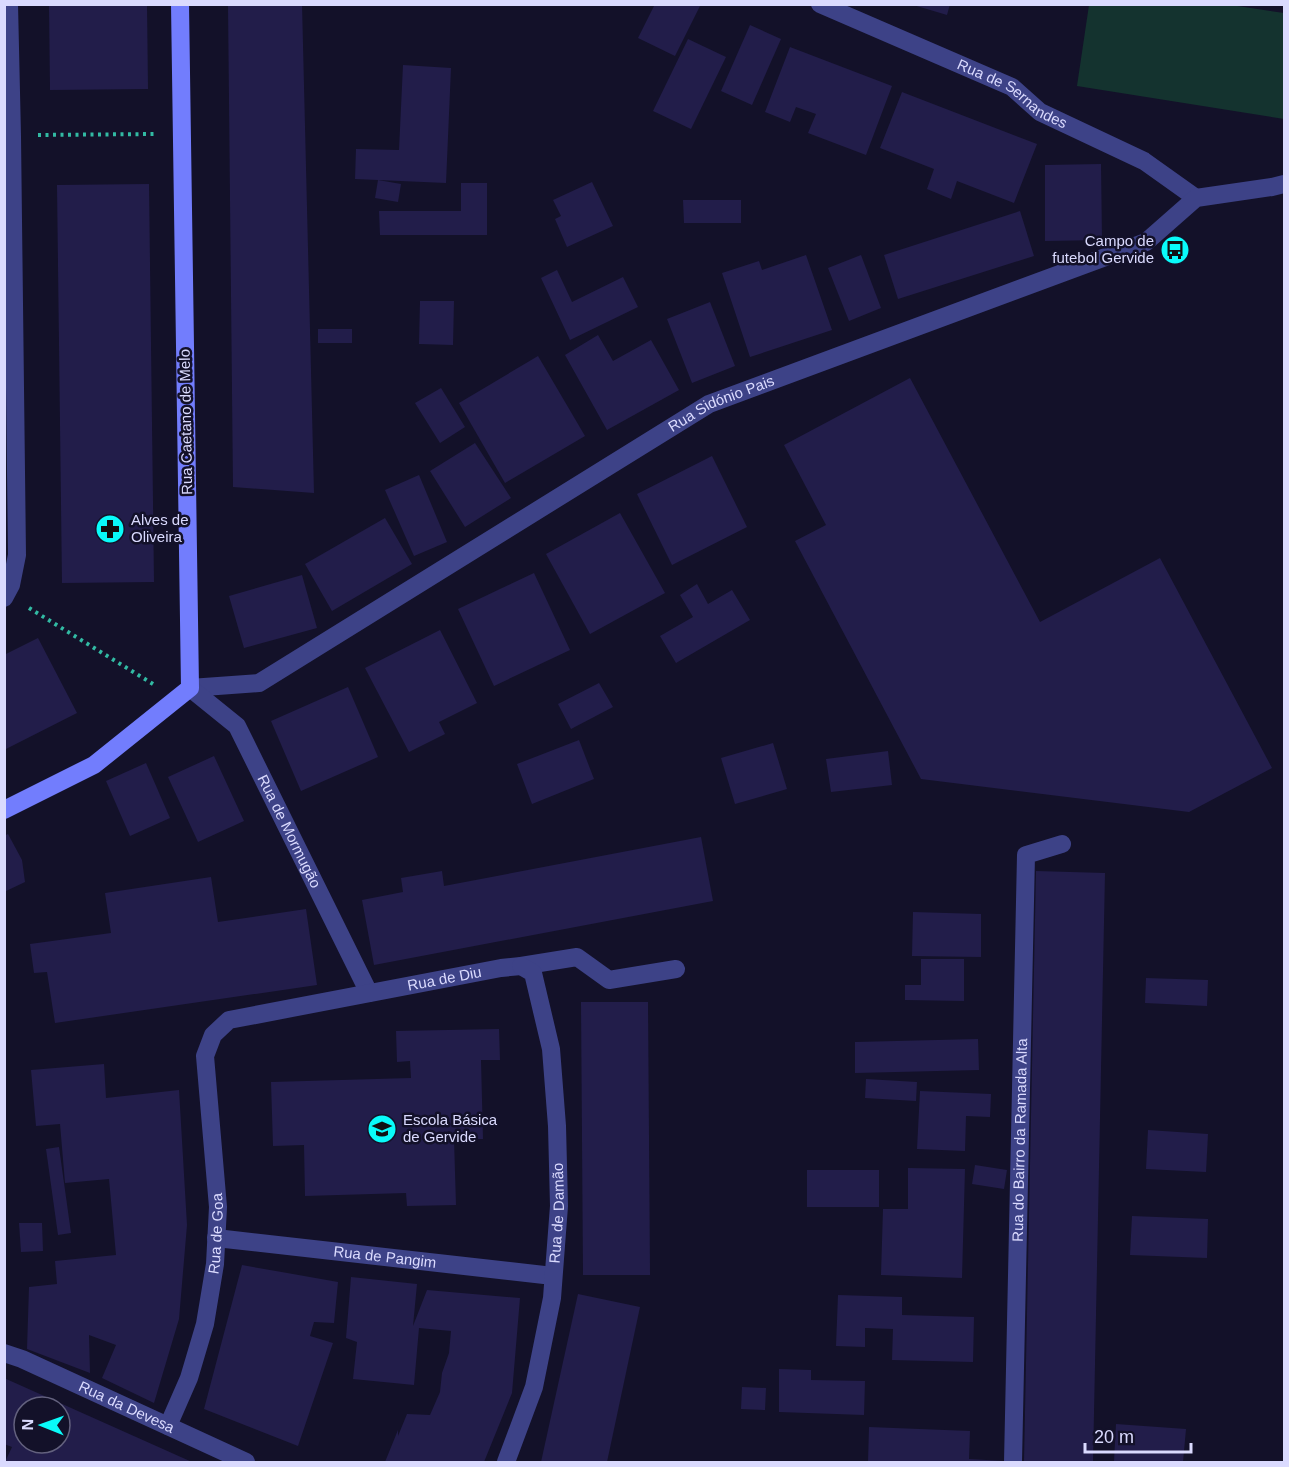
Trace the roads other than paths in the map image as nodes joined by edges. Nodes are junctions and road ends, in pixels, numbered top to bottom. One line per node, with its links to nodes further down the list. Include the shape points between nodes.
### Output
1 (9, 4): 7 (street, via 17,555)
2 (180, 4): 8 (street, Rua Caetano de Melo)
3 (820, 4): 4 (street, Rua de Sernandes)
4 (850, 11): 6 (street, Rua de Sernandes, via 1012,87 1040,112 1144,161)
5 (1284, 184): 6 (street)
6 (1197, 198): 8 (street, Rua Sidónio Pais, via 1146,242 709,404 259,683)
7 (5, 596)
8 (183, 693): 9 (street, via 94,765); 13 (street, Rua de Mormugão, via 237,726)
9 (4, 810)
10 (1062, 844): 21 (street, Rua do Bairro da Ramada Alta, via 1026,855)
11 (521, 966): 12 (street, Rua de Diu, via 578,957 609,980); 13 (street, Rua de Diu); 16 (street, Rua de Damão, via 533,973 551,1049 559,1206)
12 (676, 969)
13 (369, 993): 14 (street, Rua de Diu, via 229,1020)
14 (213, 1035): 15 (street, Rua de Goa, via 205,1056 218,1207)
15 (216, 1238): 16 (street, Rua de Pangim); 18 (street, Rua de Goa, via 205,1324 189,1378)
16 (554, 1276): 20 (street, Rua de Damão, via 534,1387)
17 (4, 1353): 18 (street, Rua da Devesa)
18 (168, 1426): 19 (street, Rua da Devesa)
19 (246, 1462)
20 (506, 1462)
21 (1013, 1462)

